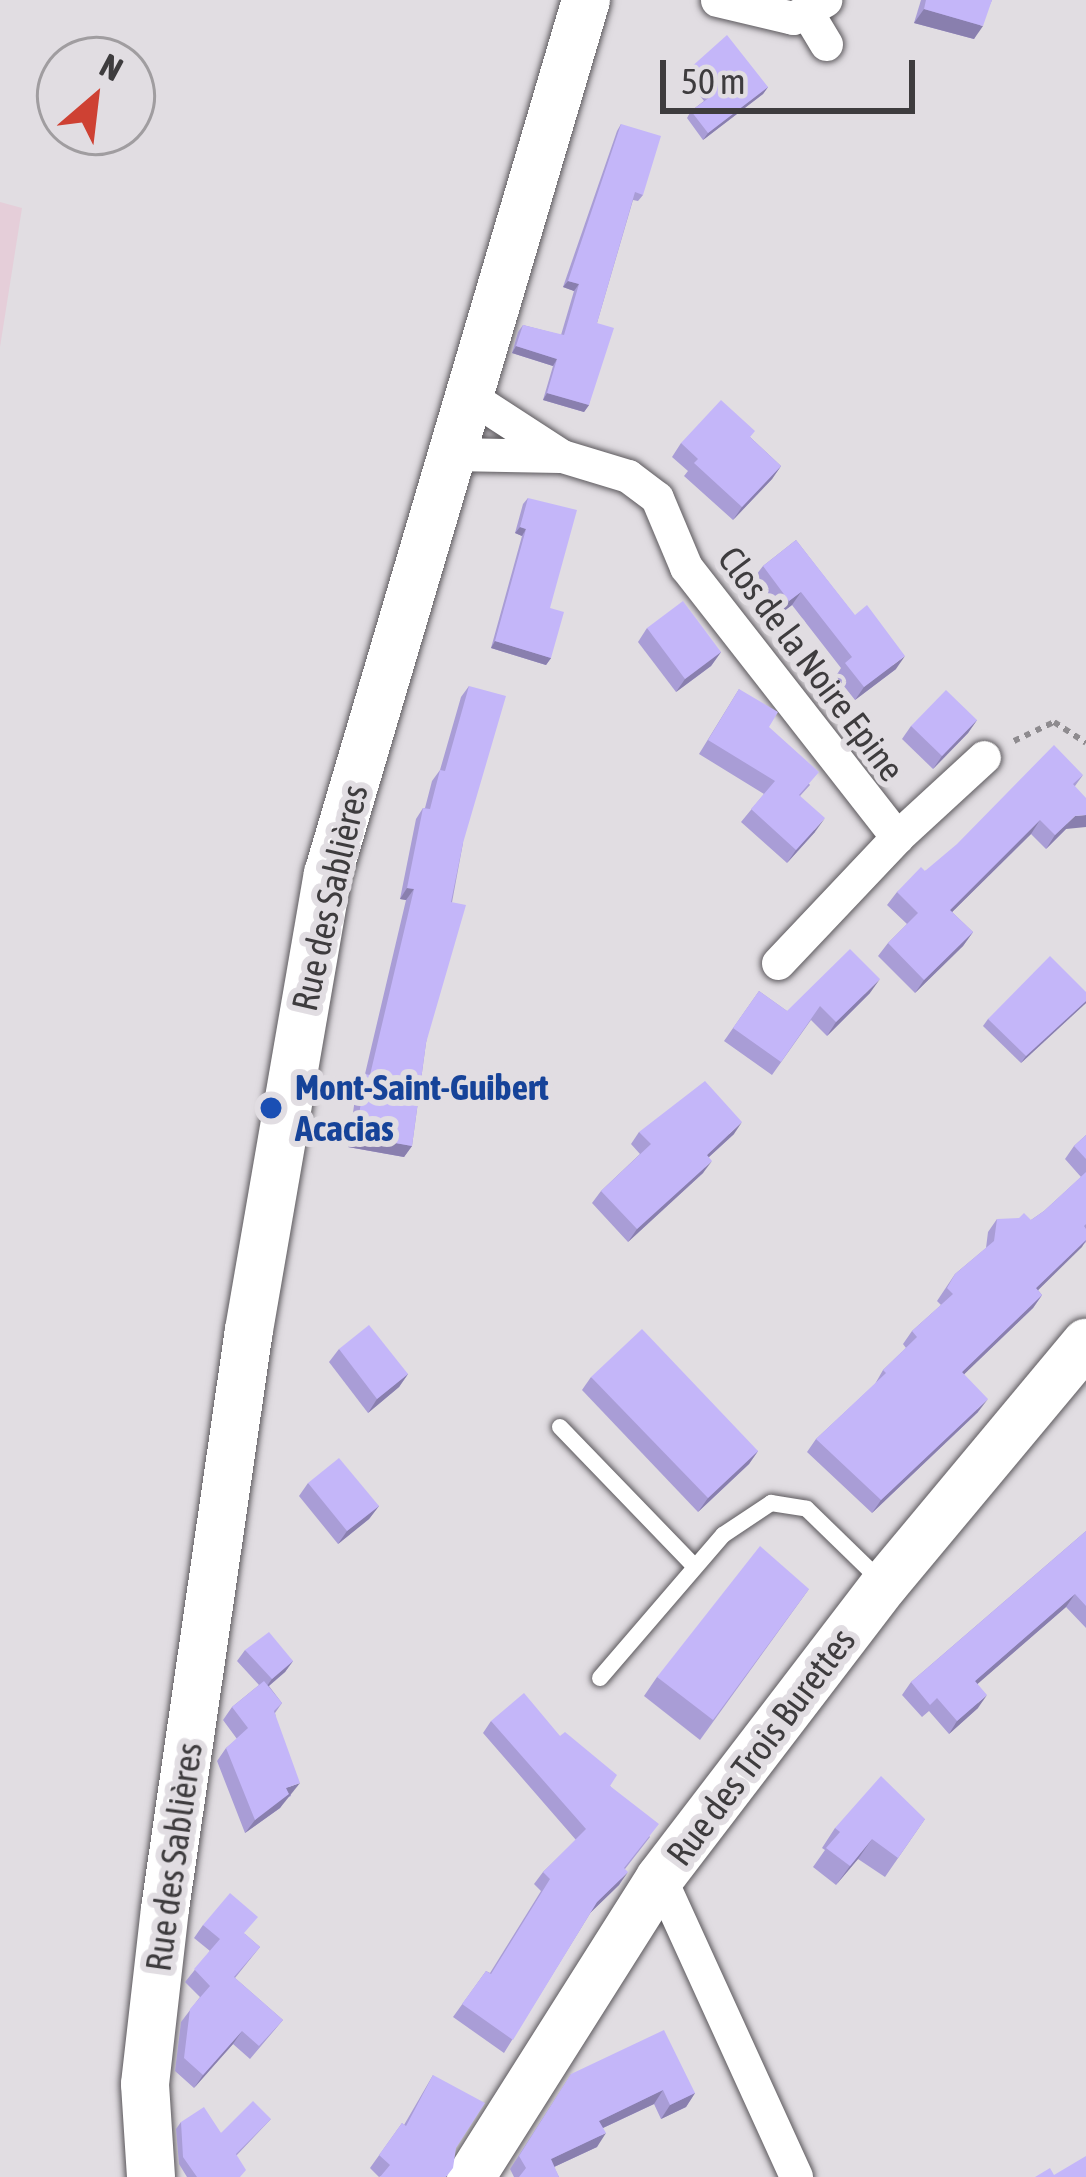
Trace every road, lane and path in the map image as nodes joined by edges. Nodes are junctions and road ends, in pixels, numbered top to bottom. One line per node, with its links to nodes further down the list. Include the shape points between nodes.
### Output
1 (586, 0): 5 (street, Rue des Sablières)
2 (717, 0): 3 (street, via 767,16)
3 (816, 7): 4 (street)
4 (826, 44)
5 (468, 394): 6 (street, Rue des Sablières); 7 (street, Clos de la Noire Epine)
6 (451, 454): 7 (street, Clos de la Noire Epine); 18 (street, Rue des Sablières, via 328,874 316,942 249,1330 165,1909 146,2084)
7 (562, 456): 10 (street, Clos de la Noire Epine, via 628,476 657,498 686,567)
8 (1086, 743): 9 (path, via 1054,722)
9 (984, 757): 10 (street, Clos de la Noire Epine)
10 (897, 837): 11 (street, Clos de la Noire Epine)
11 (778, 963)
12 (1086, 1343): 15 (street, Rue des Trois Burettes)
13 (560, 1427): 14 (lane)
14 (694, 1566): 15 (lane, via 752,1511 790,1504 807,1509); 16 (lane)
15 (885, 1584): 17 (street, Rue des Trois Burettes)
16 (600, 1678)
17 (660, 1878): 19 (street, Rue des Trois Burettes); 20 (street)
18 (151, 2177)
19 (471, 2177)
20 (796, 2177)

